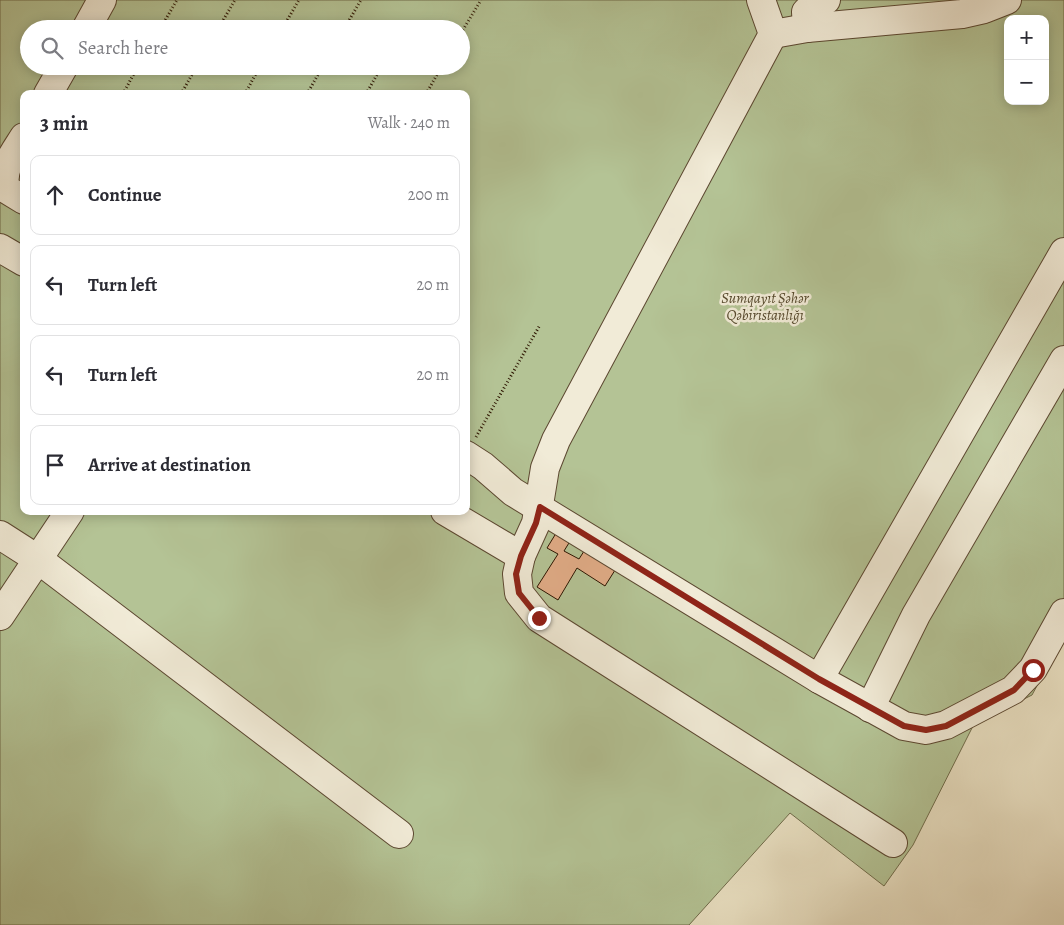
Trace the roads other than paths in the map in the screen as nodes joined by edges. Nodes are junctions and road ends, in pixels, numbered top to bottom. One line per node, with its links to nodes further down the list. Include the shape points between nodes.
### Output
1 (102, 0): 5 (lane)
2 (761, 0): 7 (lane)
3 (826, 0): 6 (lane, via 814,4 806,12)
4 (1007, 0): 6 (lane, via 962,14)
5 (91, 20)
6 (808, 28): 7 (lane)
7 (773, 34): 17 (lane, via 556,440 545,468)
8 (59, 75): 9 (lane)
9 (50, 90)
10 (20, 144): 11 (lane, via 5,169 3,180 6,189)
11 (20, 198)
12 (0, 248): 14 (lane)
13 (1064, 252): 25 (lane)
14 (20, 260)
15 (1064, 360): 26 (lane, via 916,615)
16 (471, 446): 17 (lane, via 483,466 513,492)
17 (540, 507): 21 (lane); 25 (lane)
18 (67, 515): 22 (lane)
19 (452, 515): 21 (lane)
20 (0, 535): 22 (lane)
21 (521, 556): 28 (lane, via 516,574 519,593 539,618)
22 (39, 560): 24 (lane); 27 (lane)
23 (1064, 613): 26 (lane, via 1023,682 946,726 926,730 904,726)
24 (0, 616)
25 (819, 679): 26 (lane)
26 (870, 708)
27 (399, 834)
28 (893, 843)

